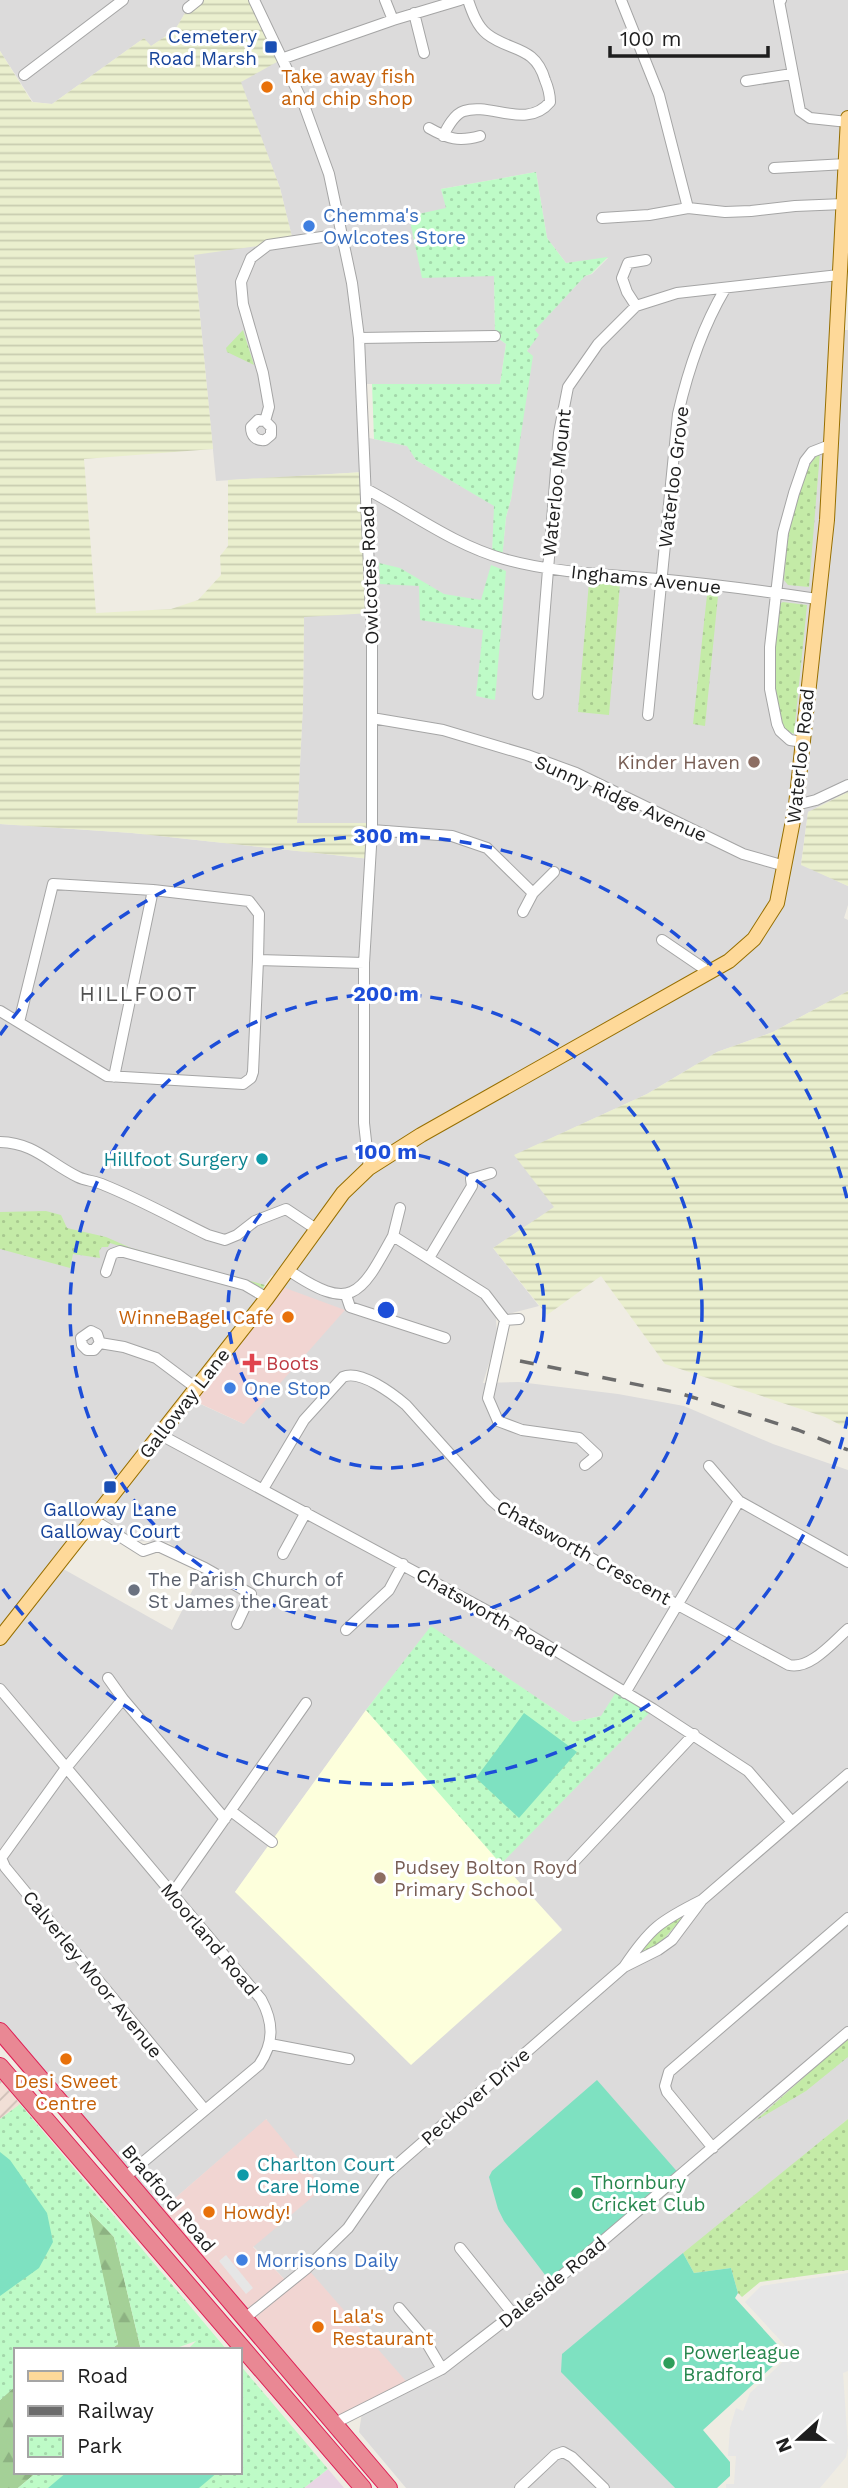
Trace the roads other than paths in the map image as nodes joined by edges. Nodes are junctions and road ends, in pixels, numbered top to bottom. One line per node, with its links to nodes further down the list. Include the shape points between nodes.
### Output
1 (122, 0): 14 (street)
2 (198, 0): 9 (street)
3 (254, 0): 13 (street, Owlcotes Road)
4 (385, 0): 11 (street)
5 (460, 0): 10 (street)
6 (468, 0): 19 (street, via 485,33 535,60 544,73 550,102 519,115 464,111)
7 (621, 0): 24 (street, via 659,94)
8 (781, 0): 15 (street)
9 (188, 8)
10 (414, 13): 11 (street); 12 (street)
11 (393, 20): 13 (street)
12 (424, 53)
13 (284, 58): 26 (street, Owlcotes Road, via 329,174)
14 (24, 75)
15 (792, 75): 16 (street); 17 (street, via 800,111 810,118)
16 (746, 81)
17 (848, 120): 21 (main road, Waterloo Road)
18 (429, 128): 19 (street)
19 (443, 136): 20 (street, via 459,141)
20 (480, 136)
21 (846, 164): 22 (street); 23 (main road, Waterloo Road)
22 (774, 168)
23 (844, 204): 24 (street, via 738,211); 28 (main road, Waterloo Road)
24 (688, 208): 25 (street)
25 (602, 218)
26 (342, 234): 33 (street, Owlcotes Road); 34 (street, via 268,245 251,258 242,282 243,304 264,373 269,407)
27 (646, 260): 30 (street, via 628,263 622,278)
28 (839, 275): 29 (street, Waterloo Mount); 31 (main road, Waterloo Road)
29 (726, 289): 30 (street, Waterloo Mount, via 677,293); 38 (street, Waterloo Grove, via 698,345 678,414)
30 (636, 306): 37 (street, Waterloo Mount, via 598,344 568,387 559,433)
31 (843, 320): 35 (main road, Waterloo Road)
32 (495, 336): 33 (street)
33 (359, 338): 36 (street, Owlcotes Road)
34 (265, 421)
35 (830, 445): 39 (street, via 811,452 805,461 783,533); 40 (main road, Waterloo Road)
36 (366, 489): 37 (street, Inghams Avenue, via 450,539 502,559); 43 (street, Owlcotes Road)
37 (547, 569): 38 (street, Inghams Avenue); 41 (street, Waterloo Mount)
38 (661, 579): 39 (street, Inghams Avenue); 42 (street, Waterloo Grove)
39 (778, 593): 40 (street, Inghams Avenue); 44 (street, via 770,688 780,731 790,740)
40 (817, 599): 44 (main road, Waterloo Road)
41 (538, 694)
42 (648, 715)
43 (372, 718): 47 (street, Owlcotes Road); 48 (street, Sunny Ridge Avenue, via 443,730 576,773 743,854)
44 (803, 742): 46 (main road, Waterloo Road)
45 (848, 785): 46 (street)
46 (796, 805): 48 (main road, Waterloo Road)
47 (372, 830): 51 (street, via 452,836 487,848); 55 (street, Owlcotes Road)
48 (786, 866): 56 (main road, Waterloo Road, via 777,903 765,924 729,961)
49 (554, 872): 51 (street)
50 (153, 890): 54 (street, via 249,901 259,914); 58 (street, via 53,884); 59 (street)
51 (533, 892): 52 (street)
52 (523, 912)
53 (662, 940): 56 (street)
54 (258, 960): 55 (street); 59 (street, via 253,1072 247,1082)
55 (364, 963): 61 (street, Owlcotes Road, via 364,1123)
56 (709, 972): 61 (main road, Waterloo Road)
57 (0, 1011): 58 (street)
58 (19, 1022): 59 (street)
59 (114, 1077)
60 (0, 1142): 64 (street, via 44,1154 82,1179 102,1183 225,1240 286,1209)
61 (369, 1168): 64 (main road, Galloway Lane)
62 (491, 1173): 66 (street, via 471,1179 472,1186)
63 (400, 1208): 65 (street)
64 (316, 1229): 67 (main road, Galloway Lane)
65 (393, 1236): 66 (street); 69 (street, via 372,1273 360,1288)
66 (429, 1258): 72 (street, via 485,1294)
67 (288, 1270): 69 (street, via 312,1286); 70 (main road, Galloway Lane)
68 (106, 1272): 70 (street, via 112,1254 120,1251 246,1285)
69 (346, 1295): 73 (street, via 350,1307)
70 (267, 1298): 75 (main road, Galloway Lane)
71 (519, 1319): 72 (street)
72 (505, 1320): 78 (street, via 488,1398 498,1421 522,1430 579,1437)
73 (445, 1338)
74 (100, 1343): 75 (street, via 156,1358)
75 (196, 1388): 76 (main road, Galloway Lane)
76 (159, 1434): 81 (street, Chatsworth Road); 84 (main road, Galloway Lane)
77 (608, 1447): 78 (street)
78 (597, 1455): 79 (street)
79 (585, 1465)
80 (709, 1466): 82 (street)
81 (263, 1489): 83 (street, Chatsworth Road); 90 (street, Chatsworth Crescent, via 304,1420 343,1377 361,1377 406,1405 504,1511)
82 (739, 1501): 87 (street); 90 (street)
83 (306, 1512): 85 (street); 88 (street, Chatsworth Road)
84 (94, 1520): 86 (street, via 143,1551 158,1546); 94 (main road, Galloway Lane)
85 (283, 1553)
86 (174, 1555): 89 (street); 91 (street, via 251,1594)
87 (848, 1562)
88 (403, 1564): 93 (street, via 389,1590); 97 (street, Chatsworth Road)
89 (167, 1567)
90 (679, 1604): 92 (street, Chatsworth Crescent, via 789,1665 810,1660); 97 (street)
91 (237, 1624)
92 (848, 1629)
93 (346, 1630)
94 (0, 1639)
95 (108, 1678): 98 (street)
96 (0, 1689): 101 (street, Moorland Road)
97 (625, 1693): 100 (street, Chatsworth Road)
98 (123, 1699): 101 (street, Calverley Moor Avenue); 103 (street)
99 (306, 1703): 103 (street)
100 (694, 1734): 104 (street, Chatsworth Road, via 748,1771); 106 (street)
101 (66, 1768): 107 (street, Moorland Road); 116 (street, Calverley Moor Avenue, via 2,1854 3,1863)
102 (848, 1774): 104 (street, Peckover Drive)
103 (228, 1815): 105 (street); 107 (street)
104 (792, 1822): 108 (street, Peckover Drive)
105 (272, 1842)
106 (568, 1868)
107 (172, 1894): 113 (street, Moorland Road, via 261,1999 271,2022)
108 (702, 1900): 110 (street, Peckover Drive, via 672,1940); 110 (street, Peckover Drive, via 653,1928)
109 (848, 1918): 117 (street, via 669,2072 667,2092)
110 (624, 1967): 122 (street, Peckover Drive, via 384,2176 348,2228)
111 (0, 2031): 118 (highway, Bradford Road)
112 (848, 2032): 117 (street, Daleside Road)
113 (270, 2044): 114 (street); 116 (street, via 259,2066)
114 (349, 2059)
115 (0, 2066): 125 (highway)
116 (205, 2110): 118 (street)
117 (713, 2148): 121 (street, Daleside Road)
118 (124, 2178): 122 (highway, Bradford Road)
119 (460, 2248): 121 (street)
120 (399, 2308): 123 (street)
121 (513, 2315): 123 (street, Daleside Road)
122 (244, 2319): 124 (highway, Bradford Road)
123 (442, 2369): 124 (street, Daleside Road)
124 (334, 2424): 126 (highway, Bradford Road)
125 (363, 2488)
126 (388, 2488)
127 (520, 2488): 128 (street, via 563,2452)
128 (604, 2488)

